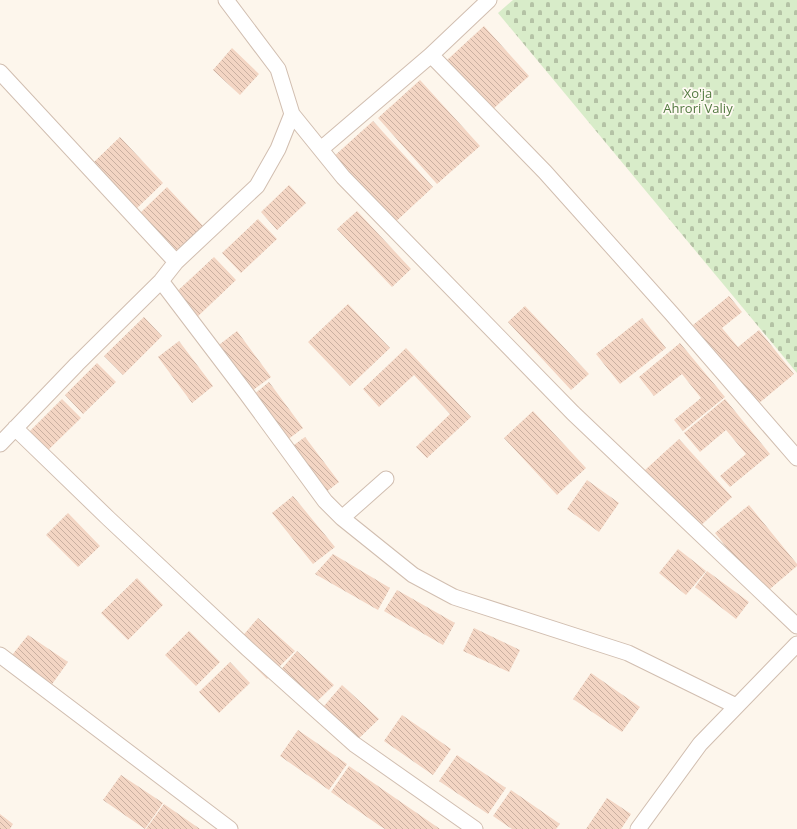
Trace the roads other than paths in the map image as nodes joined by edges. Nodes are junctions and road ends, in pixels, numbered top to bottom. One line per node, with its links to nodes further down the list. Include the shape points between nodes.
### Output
1 (226, 0): 5 (street, via 278,69)
2 (489, 0): 3 (street)
3 (431, 54): 6 (street); 11 (street, via 545,172)
4 (0, 72): 7 (street)
5 (292, 114): 6 (street); 7 (street, via 278,149 257,186)
6 (321, 149): 14 (street, via 343,177 573,413)
7 (176, 262): 8 (street)
8 (161, 281): 9 (street); 13 (street, via 325,501)
9 (15, 428): 10 (street); 19 (street, via 201,606 354,744)
10 (0, 444)
11 (797, 458)
12 (386, 479): 13 (street)
13 (342, 518): 17 (street, via 413,575 454,597 628,653)
14 (797, 626)
15 (797, 644): 17 (street)
16 (0, 655): 18 (street)
17 (736, 706): 20 (street, via 700,744)
18 (230, 829)
19 (475, 829)
20 (638, 829)

